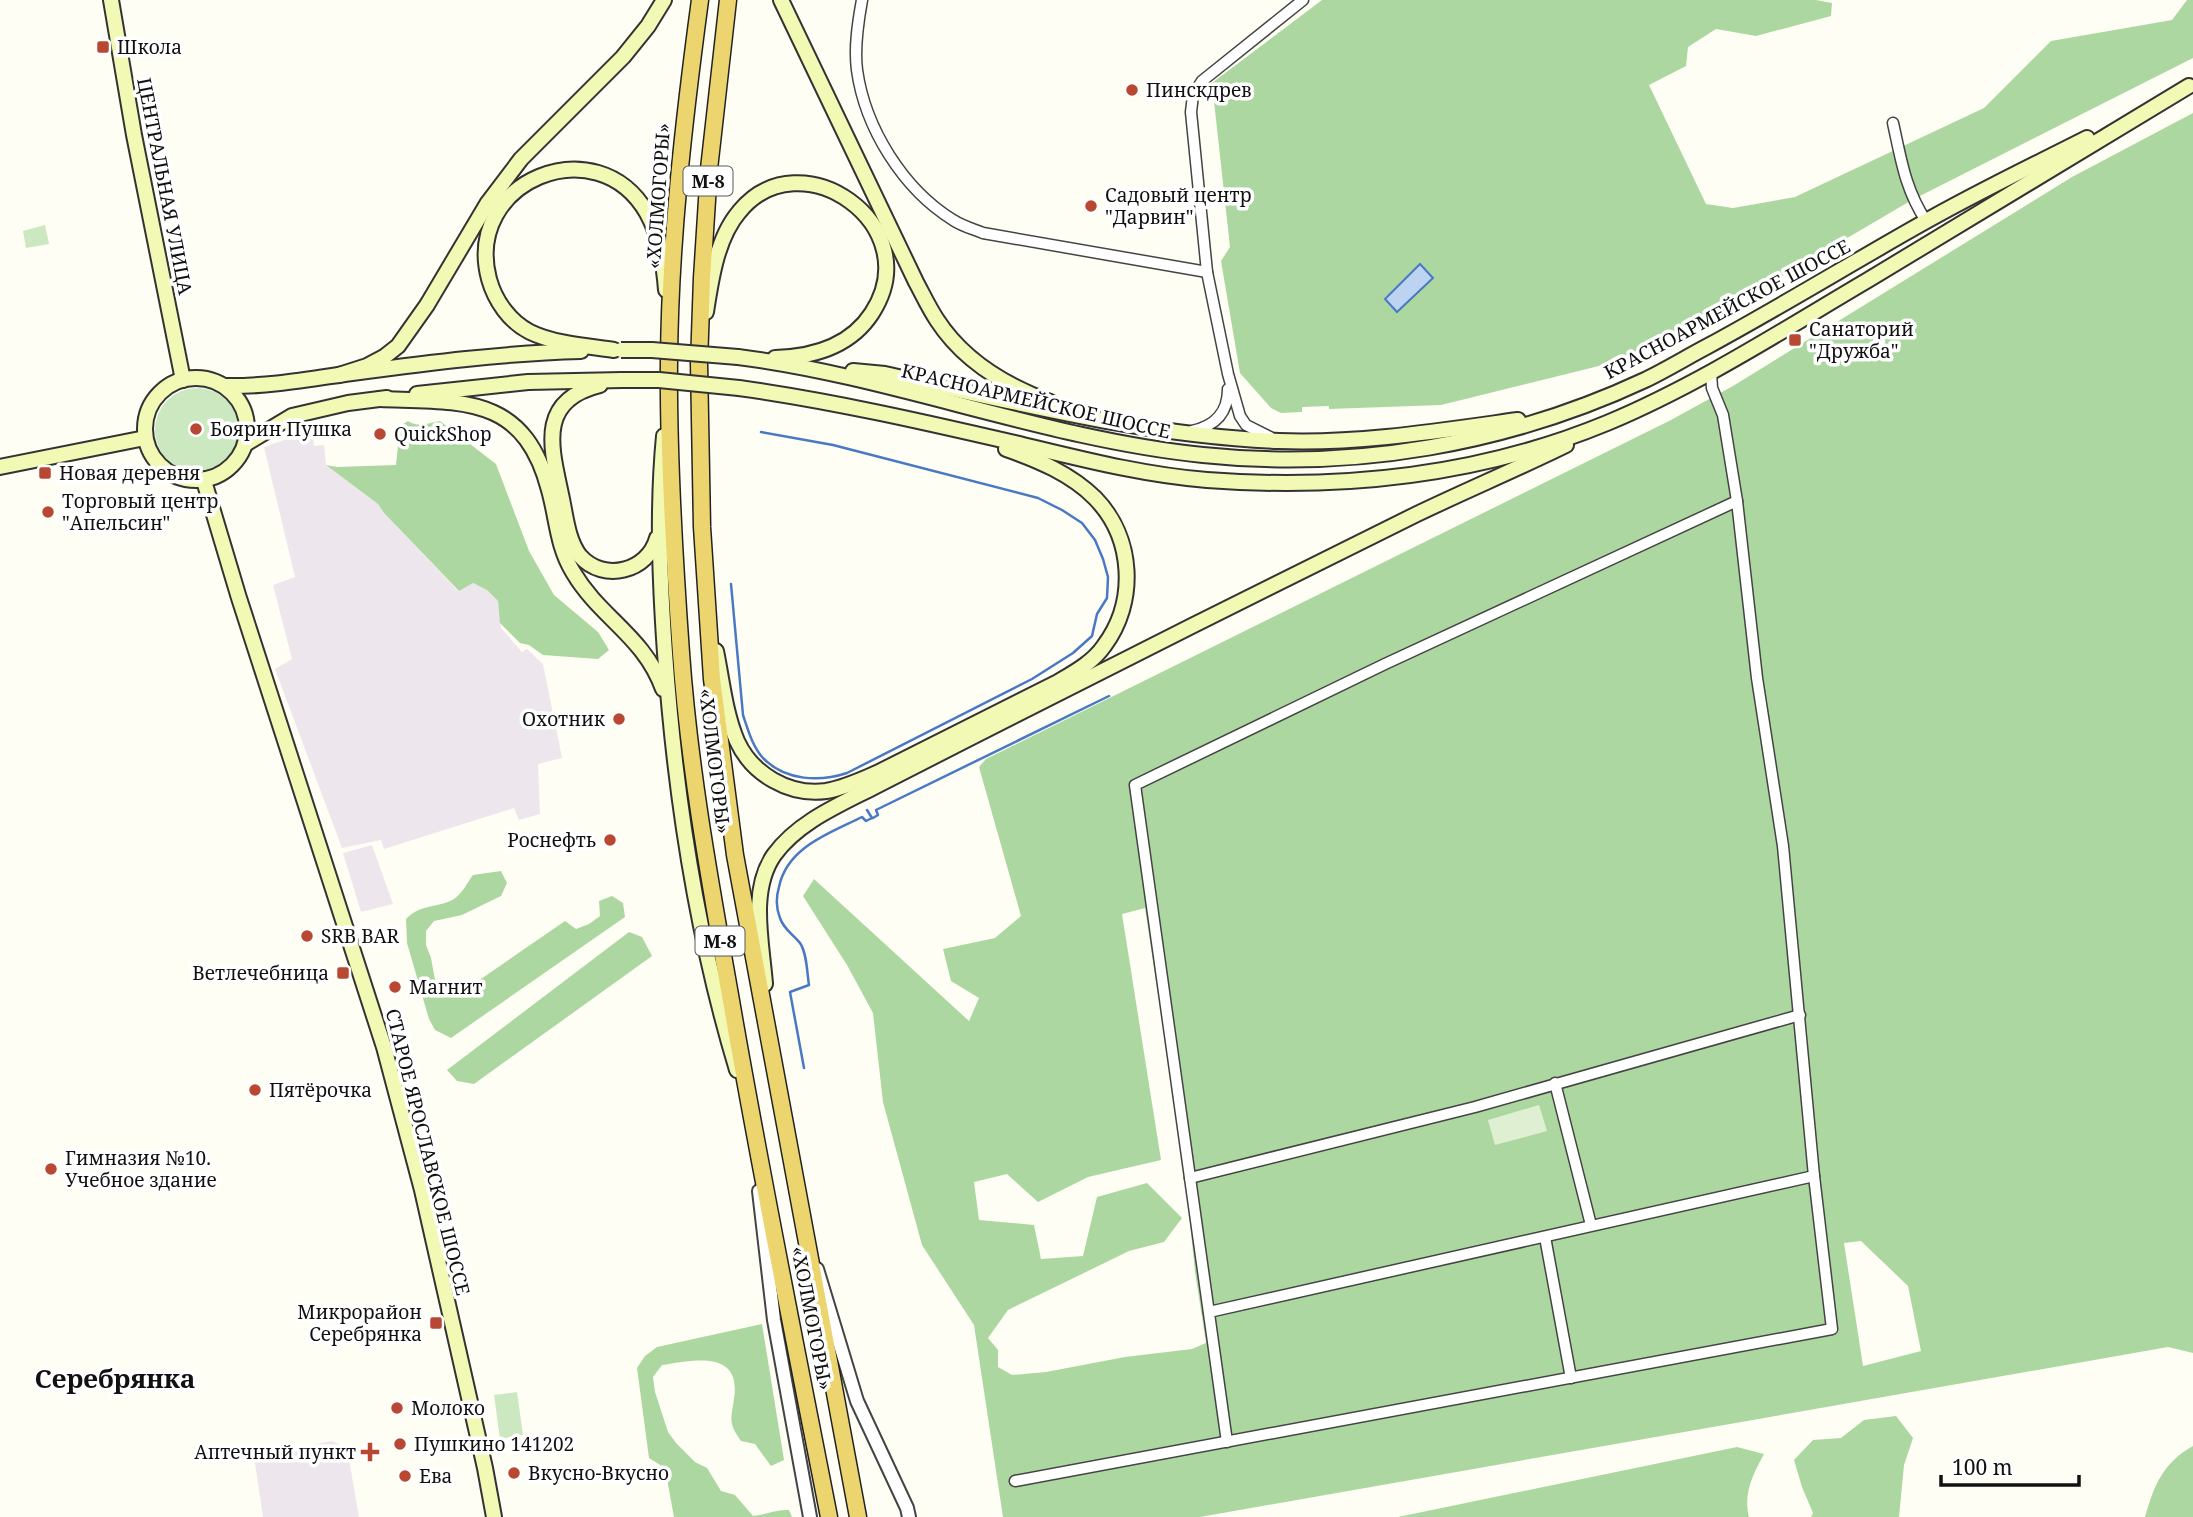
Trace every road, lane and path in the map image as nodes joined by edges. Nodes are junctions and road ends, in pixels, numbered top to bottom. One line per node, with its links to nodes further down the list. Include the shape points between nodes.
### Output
1 (111, 0): 20 (main road, ЦЕНТРАЛЬНАЯ УЛИЦА)
2 (664, 0): 19 (main road, via 623,57 529,151 487,204 428,306 398,346 384,357)
3 (700, 0): 14 (highway, «ХОЛМОГОРЫ» / М-8, via 684,136)
4 (728, 0): 15 (highway, «ХОЛМОГОРЫ» / М-8, via 709,169)
5 (781, 0): 25 (main road, via 938,321 994,376 1029,394)
6 (862, 0): 11 (street, via 856,47 864,103 887,150 909,182 933,205 955,222 996,236)
7 (1303, 0): 11 (street, via 1202,81 1193,95)
8 (2191, 85): 10 (main road, КРАСНОАРМЕЙСКОЕ ШОССЕ); 17 (main road, КРАСНОАРМЕЙСКОЕ ШОССЕ)
9 (1893, 123): 10 (street, via 1912,200)
10 (1926, 221): 24 (main road, КРАСНОАРМЕЙСКОЕ ШОССЕ, via 1736,331)
11 (1207, 272): 18 (street)
12 (617, 350): 13 (main road, КРАСНОАРМЕЙСКОЕ ШОССЕ, bridge); 14 (main road, via 530,332 514,321 494,294 486,265 490,229 499,208 533,178 578,169 602,174 635,197 652,224 663,258); 19 (main road, КРАСНОАРМЕЙСКОЕ ШОССЕ, via 527,353)
13 (742, 357): 15 (main road, via 789,358 824,351 864,325 877,305 886,266 883,244 873,223 838,192 794,184 772,188 739,212 717,257); 16 (main road, КРАСНОАРМЕЙСКОЕ ШОССЕ)
14 (669, 363): 35 (main road); 41 (highway, «ХОЛМОГОРЫ» / М-8, via 681,655 702,832)
15 (699, 363): 36 (highway, «ХОЛМОГОРЫ» / М-8)
16 (788, 365): 24 (main road, КРАСНОАРМЕЙСКОЕ ШОССЕ, via 1150,448 1267,459 1326,459 1438,446 1547,419); 25 (main road, via 885,374)
17 (1711, 372): 26 (main road, КРАСНОАРМЕЙСКОЕ ШОССЕ); 34 (street)
18 (1228, 374): 28 (street, via 1228,399 1214,423); 30 (street, via 1245,425)
19 (339, 375): 22 (main road)
20 (183, 380): 22 (main road, via 204,379); 29 (main road, via 169,386 149,408)
21 (622, 380): 23 (main road, КРАСНОАРМЕЙСКОЕ ШОССЕ, via 516,383); 27 (main road, КРАСНОАРМЕЙСКОЕ ШОССЕ, bridge, via 801,396); 35 (main road, via 573,396 554,418 552,451 568,530 574,547 589,563 622,571 651,552)
22 (224, 386): 31 (main road, via 245,411)
23 (380, 399): 31 (main road, via 292,416); 37 (main road, via 475,404 494,411 527,439 549,489 564,557 586,591 648,657)
24 (1592, 402): 30 (main road, via 1453,429)
25 (1101, 419): 28 (main road)
26 (1611, 421): 27 (main road, КРАСНОАРМЕЙСКОЕ ШОССЕ, via 1512,454 1444,469 1327,484 1202,480 1141,471); 39 (main road, via 984,731 802,827 773,856 760,895)
27 (932, 424): 36 (main road, via 1063,473 1097,499 1112,521 1126,564 1123,612 1103,648 1085,666 849,785 804,791 766,776 738,742)
28 (1170, 432): 30 (main road)
29 (145, 438): 32 (main road); 33 (main road, via 152,457 166,472 184,480)
30 (1282, 441)
31 (247, 443): 33 (main road, via 238,461 223,474)
32 (0, 467)
33 (204, 481): 52 (main road, СТАРОЕ ЯРОСЛАВСКОЕ ШОССЕ, via 384,1047 422,1190)
34 (1737, 501): 38 (street, via 1757,678 1783,846); 44 (street, via 1135,785)
35 (660, 515): 37 (main road)
36 (706, 602): 39 (highway, «ХОЛМОГОРЫ» / М-8, via 735,855)
37 (671, 720): 41 (main road, via 702,935)
38 (1800, 1015): 40 (street); 43 (street)
39 (772, 1059): 46 (highway, «ХОЛМОГОРЫ» / М-8)
40 (1555, 1083): 44 (street); 45 (street)
41 (750, 1112): 42 (highway, «ХОЛМОГОРЫ» / М-8)
42 (755, 1135): 53 (street, via 774,1320); 54 (highway, «ХОЛМОГОРЫ» / М-8)
43 (1814, 1176): 45 (street); 49 (street, via 1832,1329)
44 (1190, 1178): 48 (street)
45 (1591, 1225): 47 (street)
46 (805, 1236): 55 (highway, «ХОЛМОГОРЫ» / М-8); 56 (street, via 857,1401)
47 (1545, 1237): 48 (street); 49 (street)
48 (1209, 1312): 50 (street)
49 (1571, 1378): 50 (street)
50 (1227, 1441): 51 (street)
51 (1014, 1481)
52 (494, 1517)
53 (810, 1517)
54 (829, 1517)
55 (858, 1517)
56 (909, 1517)

